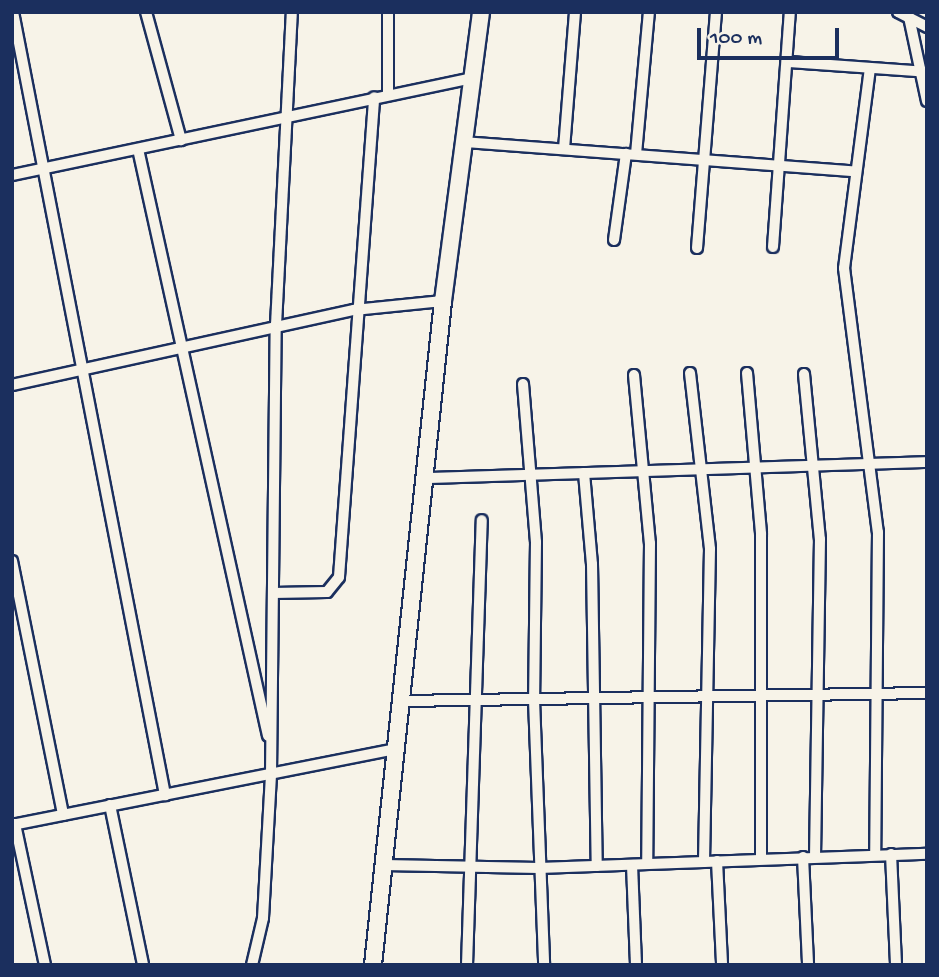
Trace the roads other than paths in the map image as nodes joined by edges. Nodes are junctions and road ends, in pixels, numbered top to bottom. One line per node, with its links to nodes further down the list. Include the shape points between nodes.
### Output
1 (13, 12): 28 (street)
2 (146, 12): 21 (street)
3 (292, 12): 20 (street)
4 (388, 12): 17 (street)
5 (481, 12): 16 (main road)
6 (575, 12): 24 (street)
7 (649, 12): 25 (street)
8 (716, 12): 26 (street)
9 (790, 12): 13 (street)
10 (898, 12): 11 (street)
11 (909, 17): 12 (street); 15 (street)
12 (927, 27)
13 (789, 62): 14 (street); 27 (street)
14 (870, 68): 15 (street); 29 (street)
15 (925, 72): 19 (street)
16 (472, 78): 17 (street); 22 (main road)
17 (388, 94): 18 (street)
18 (373, 97): 20 (street); 35 (street)
19 (927, 100)
20 (290, 116): 21 (street); 36 (street)
21 (181, 140): 23 (street)
22 (464, 142): 24 (street); 34 (main road)
23 (138, 149): 28 (street); 37 (street)
24 (564, 149): 25 (street)
25 (631, 154): 26 (street); 31 (street)
26 (704, 160): 27 (street); 33 (street)
27 (777, 166): 29 (street); 32 (street)
28 (42, 169): 30 (street); 38 (street)
29 (853, 171): 46 (street, via 844,268)
30 (12, 175)
31 (614, 240)
32 (773, 247)
33 (697, 248)
34 (443, 301): 35 (street); 53 (main road)
35 (354, 310): 36 (street); 56 (street, via 339,577 327,592)
36 (276, 325): 37 (street); 56 (street)
37 (178, 347): 38 (street); 68 (street)
38 (78, 370): 44 (street); 70 (street)
39 (690, 373): 49 (street)
40 (747, 373): 48 (street)
41 (804, 373): 47 (street)
42 (634, 375): 50 (street)
43 (523, 384): 52 (street)
44 (12, 385)
45 (927, 462): 46 (street)
46 (867, 463): 47 (street); 58 (street, via 878,532)
47 (815, 465): 48 (street); 59 (street)
48 (758, 467): 49 (street); 60 (street)
49 (700, 469): 50 (street); 61 (street, via 710,549)
50 (641, 471): 51 (street); 62 (street, via 650,543)
51 (584, 473): 52 (street); 63 (street)
52 (531, 474): 53 (street); 64 (street)
53 (427, 478): 65 (main road)
54 (482, 520): 66 (street)
55 (12, 561): 72 (street)
56 (273, 593): 68 (street)
57 (927, 692): 58 (street)
58 (877, 693): 59 (street); 74 (street)
59 (818, 695): 60 (street); 78 (street)
60 (761, 696): 61 (street); 79 (street)
61 (704, 697): 62 (street); 81 (street)
62 (646, 698): 63 (street); 83 (street)
63 (592, 699): 64 (street); 86 (street)
64 (534, 700): 66 (street); 87 (street)
65 (402, 701): 66 (street); 67 (main road)
66 (475, 703): 85 (street)
67 (397, 749): 69 (street); 84 (main road)
68 (272, 753): 69 (street)
69 (271, 774): 70 (street); 90 (street, via 263,918)
70 (165, 795): 71 (street)
71 (110, 805): 72 (street); 89 (street)
72 (63, 815): 73 (street)
73 (14, 824): 88 (street)
74 (875, 854): 75 (street); 78 (street)
75 (891, 854): 76 (street); 97 (street)
76 (927, 854)
77 (803, 857): 78 (street); 79 (street); 96 (street)
78 (816, 857)
79 (761, 859): 80 (street)
80 (718, 861): 81 (street); 95 (street)
81 (704, 862): 83 (street)
82 (632, 864): 83 (street); 86 (street); 94 (street)
83 (647, 864)
84 (384, 865): 85 (street); 91 (main road)
85 (468, 865): 87 (street); 92 (street)
86 (597, 866): 87 (street)
87 (539, 868): 93 (street)
88 (45, 965)
89 (143, 965)
90 (252, 965)
91 (373, 965)
92 (467, 965)
93 (544, 965)
94 (636, 965)
95 (722, 965)
96 (808, 965)
97 (895, 965)

